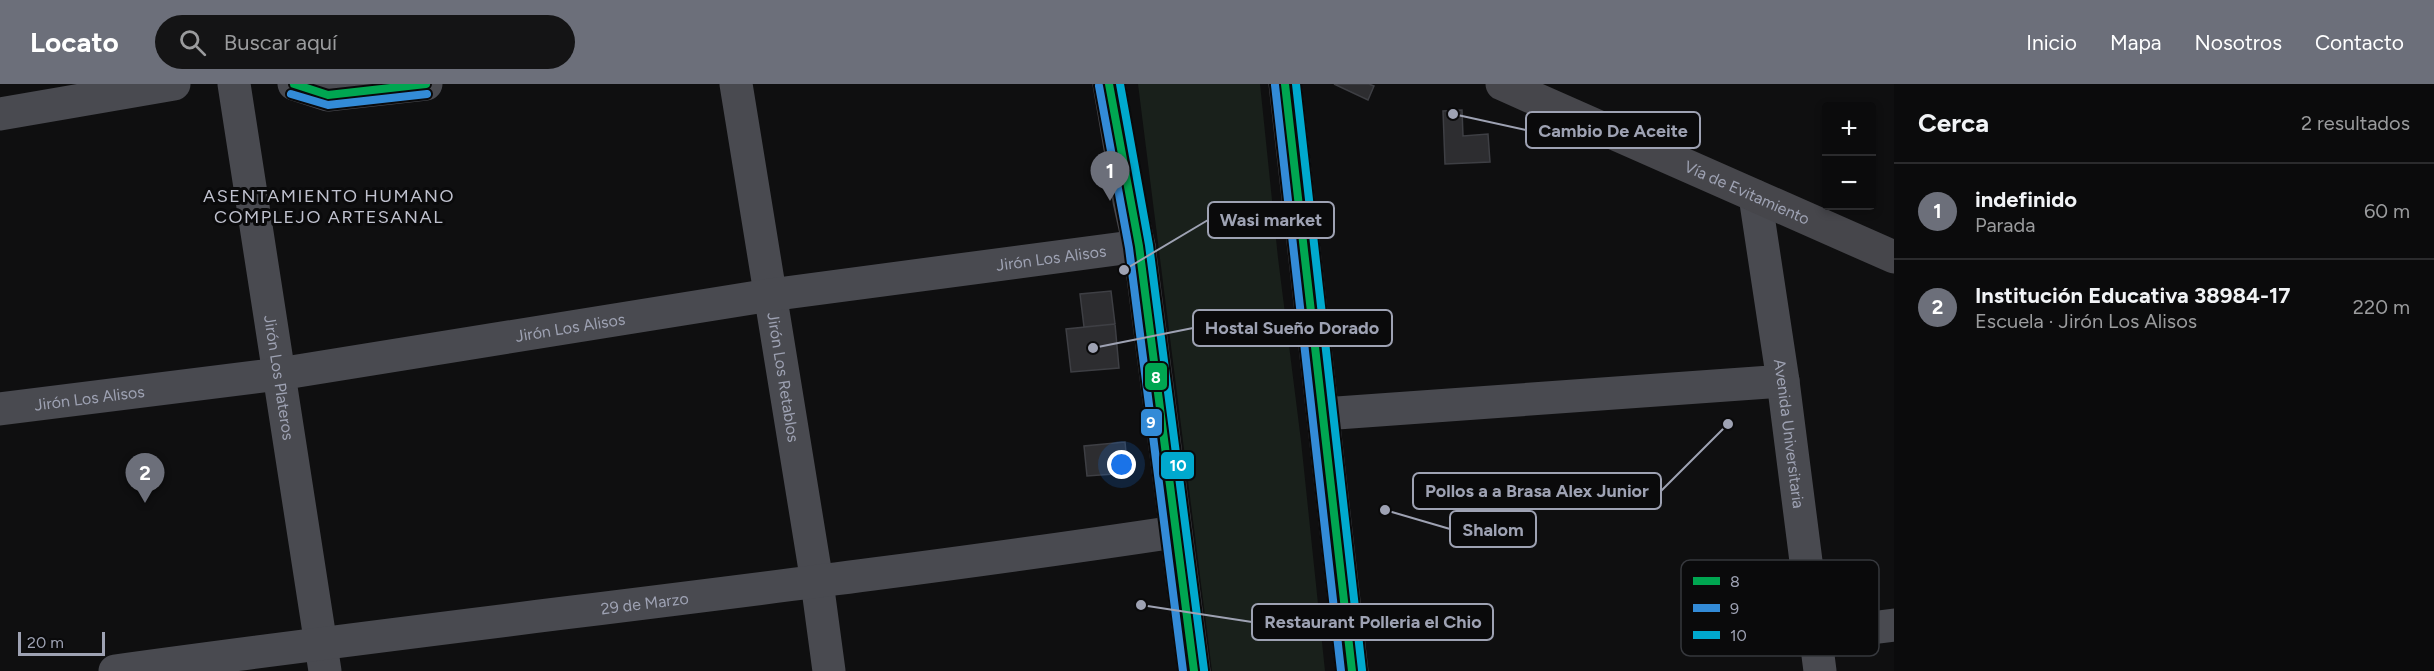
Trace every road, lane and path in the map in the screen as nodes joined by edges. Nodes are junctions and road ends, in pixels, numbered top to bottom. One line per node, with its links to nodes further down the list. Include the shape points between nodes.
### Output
1 (174, 84): 9 (street)
2 (234, 84): 14 (street, Jirón Los Plateros)
3 (294, 84): 4 (street, via 327,95)
4 (426, 84)
5 (736, 84): 13 (street, Jirón Los Retablos)
6 (1109, 84): 11 (highway)
7 (1285, 84): 17 (highway)
8 (1502, 84): 10 (highway, Vía de Evitamiento)
9 (0, 114)
10 (1755, 196): 12 (highway, Vía de Evitamiento); 15 (street, Avenida Universitaria)
11 (1139, 246): 13 (street, Jirón Los Alisos); 18 (highway)
12 (1894, 257)
13 (770, 295): 14 (street, Jirón Los Alisos); 20 (street, Jirón Los Retablos)
14 (279, 374): 16 (street, Jirón Los Alisos); 24 (street, Jirón Los Plateros)
15 (1783, 381): 17 (street); 19 (street, Avenida Universitaria)
16 (0, 409)
17 (1323, 414): 28 (highway)
18 (1175, 532): 20 (street, 29 de Marzo); 27 (highway)
19 (1806, 560)
20 (818, 582): 24 (street, 29 de Marzo); 26 (street, Jirón Los Retablos)
21 (1894, 625): 22 (street)
22 (1879, 627)
23 (1818, 656): 29 (street, Avenida Universitaria)
24 (324, 657): 25 (street, 29 de Marzo)
25 (115, 671)
26 (828, 671)
27 (1194, 671)
28 (1352, 671)
29 (1820, 671)

